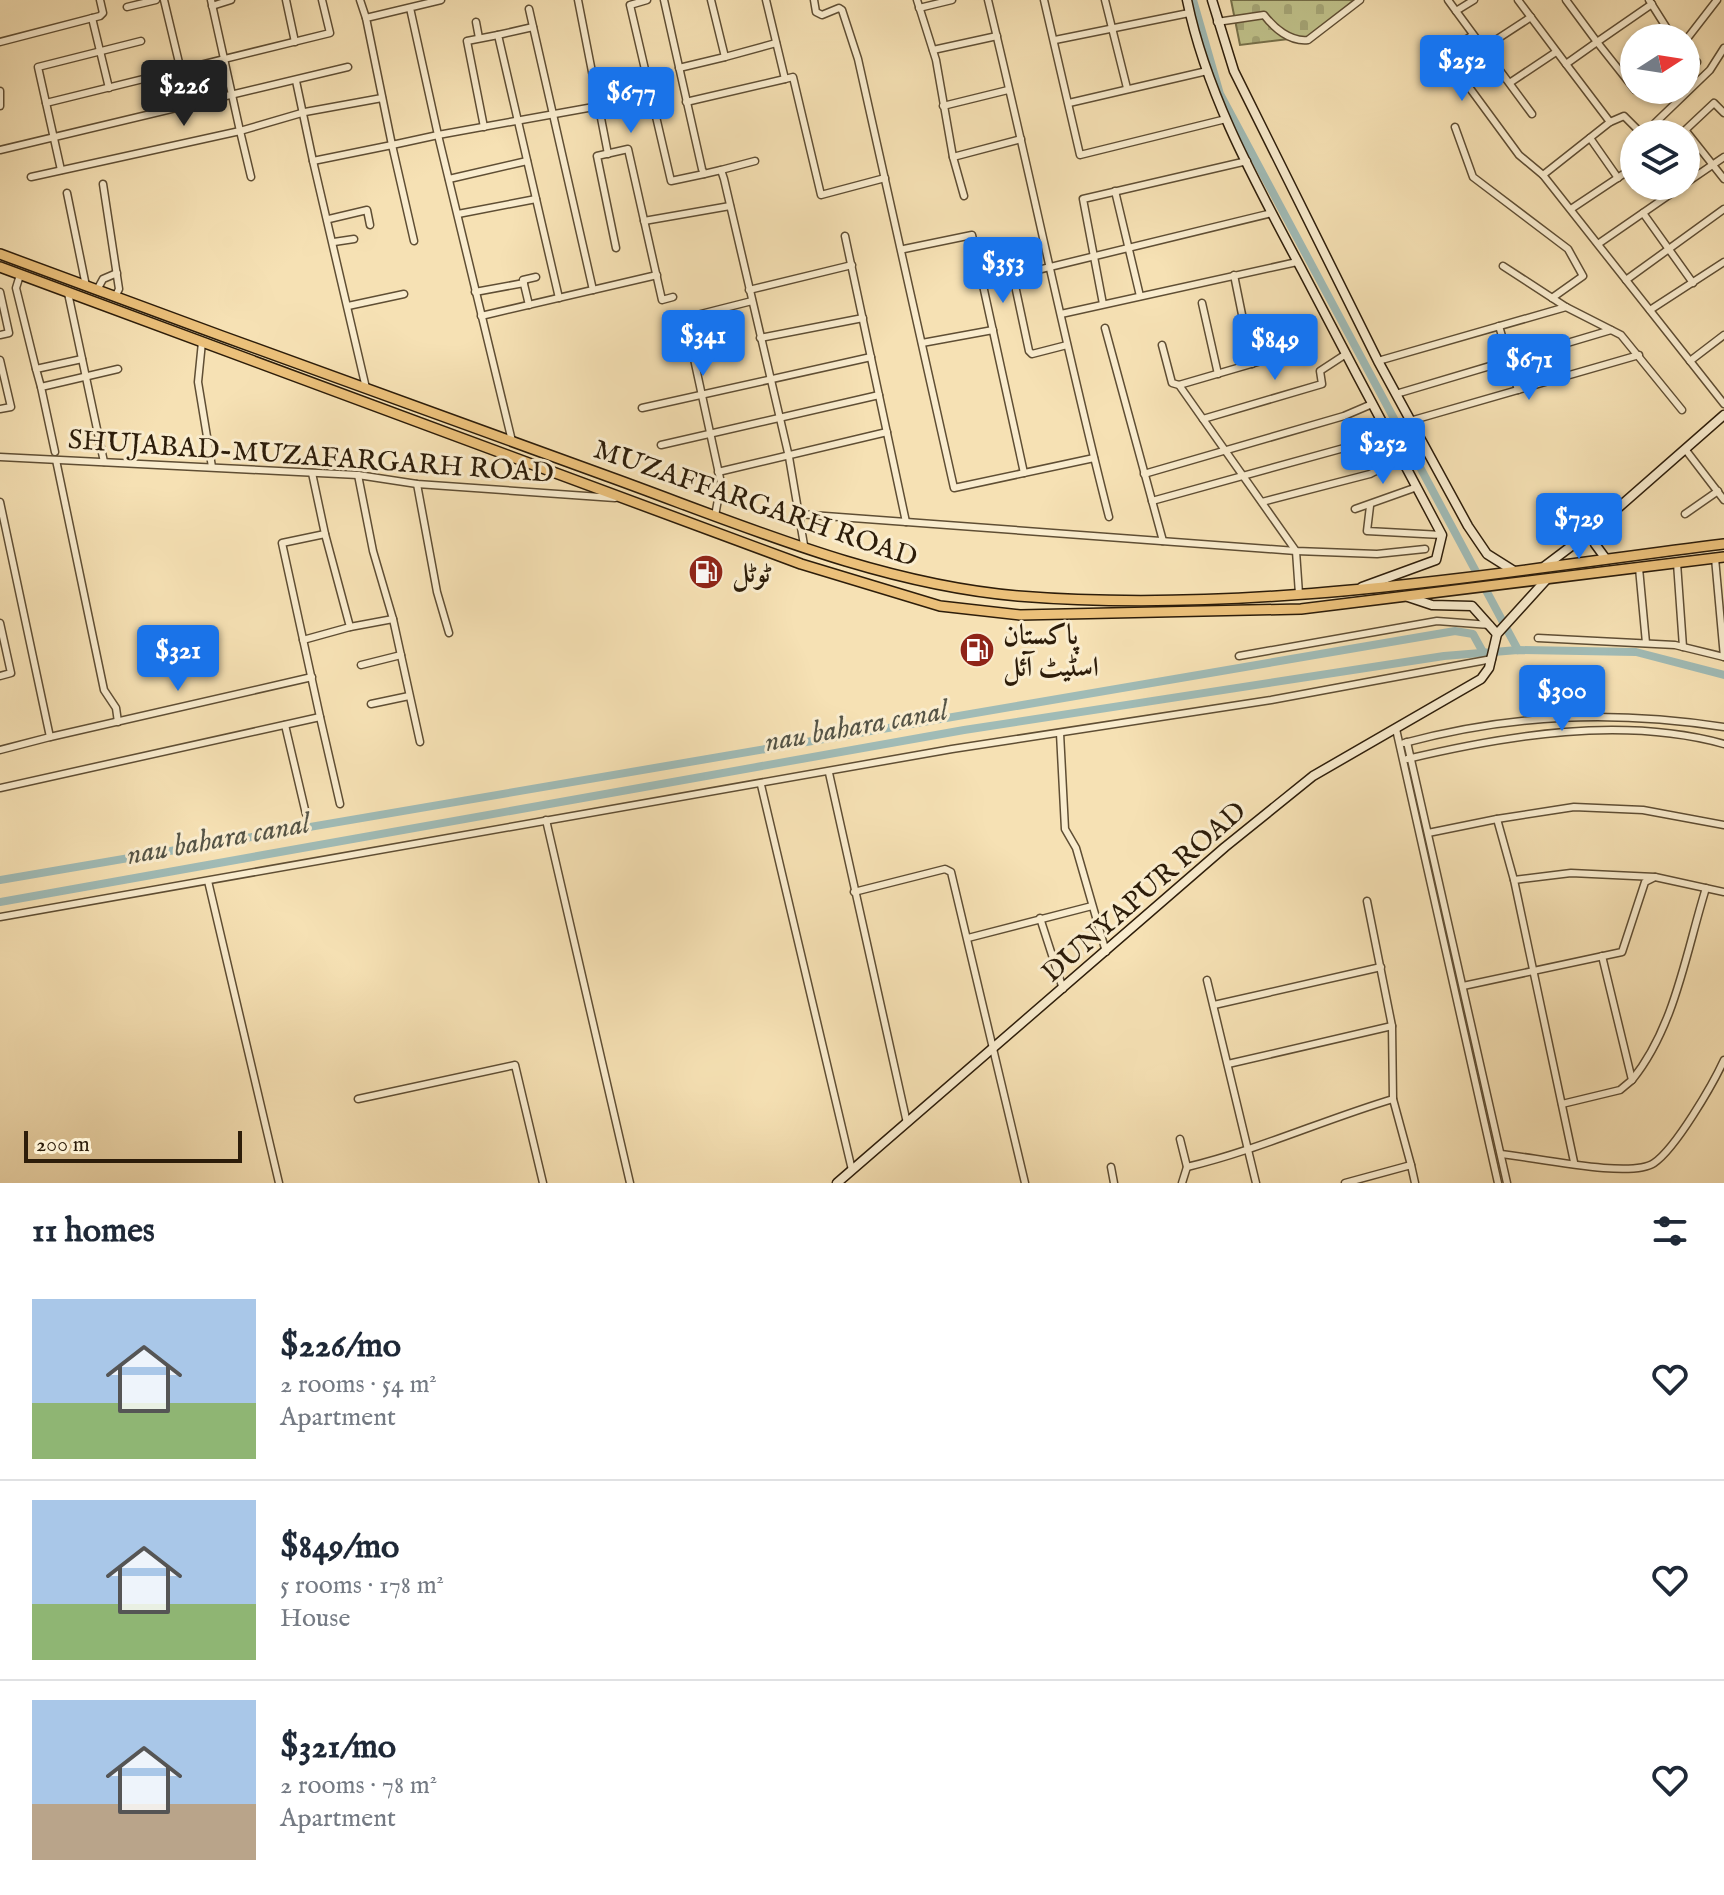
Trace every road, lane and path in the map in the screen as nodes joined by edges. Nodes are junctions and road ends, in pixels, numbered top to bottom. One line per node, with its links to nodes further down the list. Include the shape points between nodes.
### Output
1 (100, 0): 39 (street, via 103,15)
2 (156, 0): 31 (street)
3 (164, 0): 67 (street)
4 (231, 0): 30 (street)
5 (286, 0): 54 (street)
6 (322, 0): 54 (street, via 330,33)
7 (360, 0): 40 (street)
8 (441, 0): 32 (street)
9 (578, 0): 83 (street)
10 (647, 0): 115 (street, via 630,5 671,181)
11 (664, 0): 66 (street)
12 (711, 0): 62 (street)
13 (766, 0): 56 (street)
14 (814, 0): 120 (street, via 822,15 842,10)
15 (917, 0): 33 (street)
16 (952, 0): 33 (street)
17 (988, 0): 49 (street)
18 (1044, 0): 51 (street)
19 (1105, 0): 46 (street)
20 (1187, 0): 37 (main road)
21 (1212, 0): 42 (main road)
22 (1360, 0): 42 (street, via 1308,40 1297,41 1264,15)
23 (1448, 0): 36 (street)
24 (1474, 0): 36 (street)
25 (1518, 0): 38 (street)
26 (1566, 0): 55 (street)
27 (1707, 0): 34 (street)
28 (1717, 0): 34 (street)
29 (1650, 2): 43 (street); 55 (street)
30 (211, 3): 63 (street)
31 (127, 7)
32 (410, 8): 40 (street); 98 (street)
33 (919, 8): 59 (street)
34 (1712, 8): 44 (street)
35 (529, 9): 45 (street)
36 (1456, 11): 48 (street)
37 (1189, 13): 46 (street); 68 (main road)
38 (1531, 17): 58 (street); 61 (street)
39 (92, 18): 53 (street); 60 (street)
40 (366, 18): 78 (street)
41 (476, 22): 50 (street)
42 (1217, 22): 203 (main road, via 1246,96)
43 (1664, 24)
44 (1699, 24)
45 (533, 27): 47 (street); 88 (street)
46 (1112, 27): 51 (street); 74 (street)
47 (498, 35): 50 (street); 93 (street)
48 (1473, 35): 58 (street); 117 (street, via 1444,53 1519,155)
49 (997, 36): 59 (street); 75 (street)
50 (479, 38): 95 (street, via 467,41)
51 (1055, 40): 81 (street)
52 (141, 41): 60 (street)
53 (0, 42)
54 (295, 42): 63 (street)
55 (1597, 42): 64 (street); 69 (street)
56 (776, 43): 62 (street); 70 (street)
57 (1724, 48): 91 (street, via 1710,70)
58 (1482, 49): 72 (street)
59 (933, 50): 84 (street)
60 (100, 51): 73 (street); 80 (street, via 38,66)
61 (1556, 52): 64 (street); 72 (street)
62 (725, 57): 66 (street)
63 (225, 60): 67 (street); 77 (street)
64 (1566, 64): 94 (street)
65 (348, 67): 71 (street)
66 (679, 68): 79 (street)
67 (181, 71): 73 (street)
68 (1207, 71): 74 (street); 89 (main road)
69 (1620, 71)
70 (785, 79): 79 (street); 120 (street, via 793,77 821,195)
71 (296, 81): 77 (street); 85 (street)
72 (1511, 82): 87 (street)
73 (109, 88): 80 (street)
74 (1127, 88): 81 (street)
75 (1008, 90): 84 (street); 101 (street)
76 (0, 91): 82 (street)
77 (232, 96): 97 (street); 99 (street)
78 (382, 98): 85 (street); 102 (street)
79 (686, 102): 115 (street)
80 (46, 103): 99 (street)
81 (1069, 103): 89 (street, via 1083,157)
82 (0, 106)
83 (599, 106): 88 (street); 105 (street)
84 (943, 106): 106 (street)
85 (305, 112): 97 (street); 108 (street)
86 (1724, 112): 92 (street, via 1714,103)
87 (1532, 114)
88 (553, 115): 93 (street); 165 (street)
89 (1226, 119): 111 (main road)
90 (1628, 120): 94 (street, via 1624,116)
91 (1658, 120)
92 (1696, 120)
93 (518, 122): 95 (street); 109 (street)
94 (1610, 122): 100 (street)
95 (484, 127): 98 (street)
96 (1455, 127): 175 (street, via 1473,177 1568,249 1583,276)
97 (240, 131): 113 (street); 119 (street)
98 (438, 135): 102 (street); 122 (street)
99 (54, 137): 103 (street); 113 (street)
100 (1590, 138): 117 (street); 121 (street)
101 (1021, 139): 106 (street); 155 (street)
102 (392, 145): 108 (street); 141 (street)
103 (0, 150)
104 (1700, 151): 112 (street)
105 (608, 154): 137 (street, via 628,149); 144 (street, via 597,156)
106 (953, 157): 127 (street)
107 (1724, 157): 112 (street)
108 (313, 161): 136 (street)
109 (527, 161): 122 (street); 128 (street)
110 (755, 161): 114 (street)
111 (1247, 161): 125 (street); 133 (main road)
112 (1713, 165): 116 (street); 123 (street)
113 (61, 170): 118 (street)
114 (721, 170): 115 (street); 130 (street)
115 (704, 174)
116 (1700, 174)
117 (1543, 175): 131 (street)
118 (31, 177)
119 (251, 177)
120 (885, 178): 145 (street)
121 (1618, 178): 131 (street)
122 (449, 179): 135 (street)
123 (1724, 179)
124 (103, 184): 156 (street)
125 (1115, 191): 146 (street); 149 (street, via 1083,199)
126 (67, 193): 164 (street)
127 (964, 196)
128 (536, 199): 135 (street); 174 (street)
129 (1661, 200): 134 (street)
130 (730, 206): 137 (street); 166 (street)
131 (1571, 209): 143 (street)
132 (1724, 209): 147 (street)
133 (1272, 213): 146 (street); 150 (main road)
134 (1643, 213): 143 (street); 147 (street)
135 (458, 214): 168 (street)
136 (329, 219): 138 (street, via 367,210); 142 (street)
137 (644, 221): 158 (street)
138 (370, 225)
139 (845, 236): 152 (street)
140 (354, 239): 142 (street)
141 (414, 241)
142 (334, 242): 180 (street)
143 (1598, 244): 161 (street)
144 (616, 248)
145 (904, 249): 188 (street, via 972,235); 194 (street)
146 (1129, 249): 149 (street); 171 (street)
147 (1669, 249): 161 (street); 163 (street)
148 (0, 254): 164 (main road, MUZAFFARGARH ROAD)
149 (1094, 258): 155 (street); 178 (street)
150 (1297, 262): 159 (street); 198 (main road)
151 (1724, 262): 163 (street)
152 (852, 265): 166 (street); 185 (street)
153 (1503, 266): 175 (street)
154 (0, 267): 157 (main road, MUZAFFARGARH ROAD)
155 (1051, 268): 183 (street); 195 (street, via 1011,278 1029,351)
156 (117, 273): 164 (street); 172 (street)
157 (20, 275): 169 (main road, MUZAFFARGARH ROAD); 207 (street, via 16,288)
158 (657, 275): 165 (street); 173 (street, via 662,300)
159 (1234, 275): 171 (street); 206 (street)
160 (536, 277): 162 (street)
161 (1626, 280): 182 (street)
162 (524, 283): 168 (street); 179 (street)
163 (1693, 283): 182 (street)
164 (92, 288): 172 (main road, MUZAFFARGARH ROAD)
165 (593, 290): 174 (street)
166 (749, 290): 176 (street)
167 (0, 292): 190 (street, via 9,333)
168 (475, 292): 184 (street)
169 (68, 293): 193 (main road, MUZAFFARGARH ROAD); 201 (street)
170 (404, 294): 180 (street)
171 (1140, 296): 178 (street)
172 (115, 297): 214 (main road, MUZAFFARGARH ROAD)
173 (673, 297)
174 (559, 298): 179 (street)
175 (1552, 298): 181 (street)
176 (752, 301): 192 (street); 216 (street, via 686,322)
177 (1202, 303): 209 (street)
178 (1103, 304): 183 (street)
179 (529, 305): 184 (street)
180 (348, 306): 214 (street)
181 (1566, 307): 186 (street); 189 (street)
182 (1650, 310): 205 (street)
183 (1061, 314): 195 (street)
184 (481, 316): 231 (street)
185 (863, 318): 192 (street); 200 (street)
186 (1499, 326): 203 (street); 204 (street)
187 (1105, 328): 245 (street)
188 (993, 330): 194 (street); 244 (street)
189 (1611, 330): 199 (street); 204 (street)
190 (0, 335)
191 (1724, 335): 205 (street)
192 (760, 338): 211 (street)
193 (202, 342): 241 (street, via 198,382); 251 (main road, MUZAFFARGARH ROAD)
194 (922, 343): 244 (street, via 954,488)
195 (1067, 345): 238 (street)
196 (1162, 345): 212 (street, via 1172,383)
197 (1306, 348): 206 (street)
198 (1346, 354): 219 (main road); 226 (street, via 1320,371 1322,384)
199 (1639, 355): 215 (street); 223 (street)
200 (871, 357): 211 (street); 218 (street)
201 (82, 359): 207 (street); 210 (street)
202 (0, 360): 222 (street, via 11,407)
203 (1378, 361): 217 (main road)
204 (1509, 361): 215 (street); 217 (street)
205 (1690, 361): 220 (street)
206 (1252, 364): 209 (street)
207 (36, 369): 213 (street)
208 (118, 369): 210 (street)
209 (1218, 374): 212 (street)
210 (86, 376): 213 (street); 240 (street)
211 (771, 381): 216 (street); 225 (street)
212 (1179, 385): 226 (street)
213 (41, 387): 235 (street)
214 (366, 388): 231 (main road, MUZAFFARGARH ROAD)
215 (1518, 390): 227 (street)
216 (700, 394): 221 (street); 230 (street)
217 (1396, 394): 227 (main road)
218 (879, 395): 225 (street); 229 (street)
219 (1372, 404): 228 (main road); 234 (street)
220 (1724, 404)
221 (642, 408)
222 (0, 409)
223 (1682, 410)
224 (1724, 415): 233 (main road)
225 (779, 418): 230 (street); 237 (street)
226 (1203, 419): 234 (street)
227 (1410, 421): 276 (main road, via 1487,554)
228 (1386, 430): 239 (main road); 247 (street, via 1355,445)
229 (887, 432): 237 (street); 261 (street)
230 (708, 436): 232 (street); 242 (street)
231 (512, 441): 259 (main road, MUZAFFARGARH ROAD)
232 (661, 445)
233 (1685, 449): 250 (street); 263 (main road)
234 (1225, 451): 245 (street); 247 (street)
235 (56, 456): 236 (street, SHUJABAD-MUZAFARGARH ROAD); 240 (street, SHUJABAD-MUZAFARGARH ROAD); 303 (street, via 104,690)
236 (0, 457)
237 (789, 457): 242 (street); 257 (street)
238 (1094, 458): 244 (street); 260 (street)
239 (1401, 458): 249 (main road); 254 (street, via 1370,474)
240 (104, 462): 241 (street, SHUJABAD-MUZAFARGARH ROAD)
241 (212, 467): 243 (street, SHUJABAD-MUZAFARGARH ROAD)
242 (718, 472): 259 (street)
243 (312, 473): 246 (street, SHUJABAD-MUZAFARGARH ROAD); 264 (street)
244 (1024, 473)
245 (1144, 474): 252 (street)
246 (358, 475): 248 (street, SHUJABAD-MUZAFARGARH ROAD); 283 (street)
247 (1243, 476): 252 (street); 254 (street)
248 (417, 484): 251 (street, SHUJABAD-MUZAFARGARH ROAD); 287 (street)
249 (1417, 487): 255 (street); 265 (main road)
250 (1722, 494): 258 (street)
251 (619, 498): 282 (main road, MUZAFFARGARH ROAD, via 914,601 1020,615)
252 (1152, 501): 266 (street)
253 (0, 502): 262 (street)
254 (1262, 502): 270 (street)
255 (1370, 506): 256 (street); 265 (street, via 1367,531)
256 (1355, 509)
257 (798, 514): 261 (street); 268 (street)
258 (1685, 514)
259 (715, 516): 268 (main road, MUZAFFARGARH ROAD)
260 (1109, 517)
261 (906, 522): 266 (street)
262 (3, 527): 308 (street)
263 (1594, 529): 272 (main road, via 1595,544); 274 (main road)
264 (325, 534): 286 (street); 290 (street, via 282,543)
265 (1442, 535): 278 (main road, via 1436,560)
266 (1163, 541): 270 (street)
267 (1724, 544): 272 (main road, MUZAFFARGARH ROAD)
268 (804, 545): 281 (main road, MUZAFFARGARH ROAD, via 898,577 1015,596)
269 (1425, 549): 270 (street, via 1377,554)
270 (1296, 551): 279 (street)
271 (1720, 558): 273 (main road, MUZAFFARGARH ROAD); 295 (street)
272 (1606, 559): 274 (main road, MUZAFFARGARH ROAD)
273 (1677, 563): 275 (main road, MUZAFFARGARH ROAD); 292 (street)
274 (1545, 566): 276 (main road, MUZAFFARGARH ROAD)
275 (1639, 568): 277 (main road, MUZAFFARGARH ROAD); 291 (street)
276 (1514, 571): 278 (main road, MUZAFFARGARH ROAD)
277 (1546, 580): 280 (main road, MUZAFFARGARH ROAD); 288 (main road)
278 (1357, 590): 279 (main road, MUZAFFARGARH ROAD)
279 (1299, 594): 281 (main road, MUZAFFARGARH ROAD)
280 (1408, 597): 282 (main road, MUZAFFARGARH ROAD, via 1301,609); 285 (main road, via 1432,605 1472,606)
281 (1178, 598): 282 (main road)
282 (1179, 613)
283 (393, 619): 286 (street); 293 (street)
284 (0, 623): 298 (street, via 11,673)
285 (1490, 625): 288 (main road); 294 (street, via 1437,621)
286 (350, 627): 290 (street)
287 (449, 633)
288 (1498, 634): 296 (main road)
289 (1538, 638): 291 (street)
290 (303, 640): 299 (street)
291 (1646, 643): 292 (street)
292 (1683, 647): 295 (street)
293 (401, 655): 297 (street); 300 (street)
294 (1239, 656)
295 (1724, 657)
296 (1492, 659): 306 (main road, DUNYAPUR ROAD, via 1481,679); 307 (street)
297 (361, 665)
298 (0, 676)
299 (312, 677): 302 (street); 303 (street)
300 (409, 696): 301 (street); 309 (street)
301 (371, 704)
302 (320, 717): 304 (street); 317 (street)
303 (118, 722): 308 (street)
304 (285, 725): 316 (street); 318 (street)
305 (1724, 727): 310 (street, via 1611,714 1508,722)
306 (1396, 729): 310 (street); 334 (main road, DUNYAPUR ROAD, via 1313,776)
307 (1060, 733): 314 (street); 330 (street, via 1065,829 1076,848)
308 (50, 737): 312 (street)
309 (420, 742)
310 (1403, 743): 313 (street)
311 (1724, 744): 313 (street, via 1691,735 1600,731 1505,737)
312 (0, 750)
313 (1407, 759): 322 (street); 369 (street)
314 (829, 773): 315 (street); 327 (street)
315 (761, 785): 320 (street); 358 (street)
316 (0, 788)
317 (340, 804)
318 (306, 814)
319 (1497, 819): 321 (street, via 1574,807 1643,810); 322 (street); 324 (street)
320 (546, 820): 325 (street); 361 (street)
321 (1724, 825)
322 (1428, 833): 339 (street)
323 (1655, 877): 324 (street, via 1571,873); 326 (street); 335 (street, via 1645,882 1622,952)
324 (1514, 880): 337 (street)
325 (208, 881): 331 (street); 359 (street)
326 (1706, 888): 328 (street); 346 (street, via 1669,1012 1649,1059)
327 (854, 892): 333 (street, via 949,869); 350 (street)
328 (1724, 892)
329 (1367, 901): 336 (street)
330 (1092, 906): 332 (street); 334 (street)
331 (0, 917)
332 (1040, 918): 333 (street); 340 (street)
333 (968, 938): 343 (street)
334 (1106, 952): 340 (main road, DUNYAPUR ROAD)
335 (1602, 956): 337 (street); 346 (street)
336 (1381, 967): 341 (street); 342 (street)
337 (1533, 971): 339 (street); 349 (street)
338 (1207, 980): 341 (street)
339 (1463, 986): 353 (street)
340 (1063, 989): 343 (main road, DUNYAPUR ROAD)
341 (1214, 1005): 345 (street)
342 (1392, 1026): 345 (street); 348 (street)
343 (995, 1048): 350 (main road, DUNYAPUR ROAD); 363 (street)
344 (1724, 1060): 354 (street, via 1682,1130 1654,1163 1632,1170)
345 (1228, 1064): 352 (street)
346 (1632, 1080): 349 (street, via 1620,1090)
347 (358, 1099): 360 (street, via 515,1065)
348 (1393, 1099): 352 (street); 355 (street)
349 (1562, 1104): 354 (street)
350 (907, 1123): 358 (main road, DUNYAPUR ROAD)
351 (1180, 1139): 357 (street)
352 (1248, 1152): 357 (street); 366 (street)
353 (1501, 1154): 354 (street); 370 (street)
354 (1574, 1162)
355 (1411, 1165): 367 (street); 368 (street)
356 (1111, 1167): 364 (street)
357 (1187, 1167): 365 (street)
358 (852, 1170): 362 (main road, DUNYAPUR ROAD)
359 (279, 1183)
360 (543, 1183)
361 (630, 1183)
362 (837, 1183)
363 (1025, 1183)
364 (1114, 1183)
365 (1182, 1183)
366 (1256, 1183)
367 (1345, 1183)
368 (1415, 1183)
369 (1498, 1183)
370 (1507, 1183)

